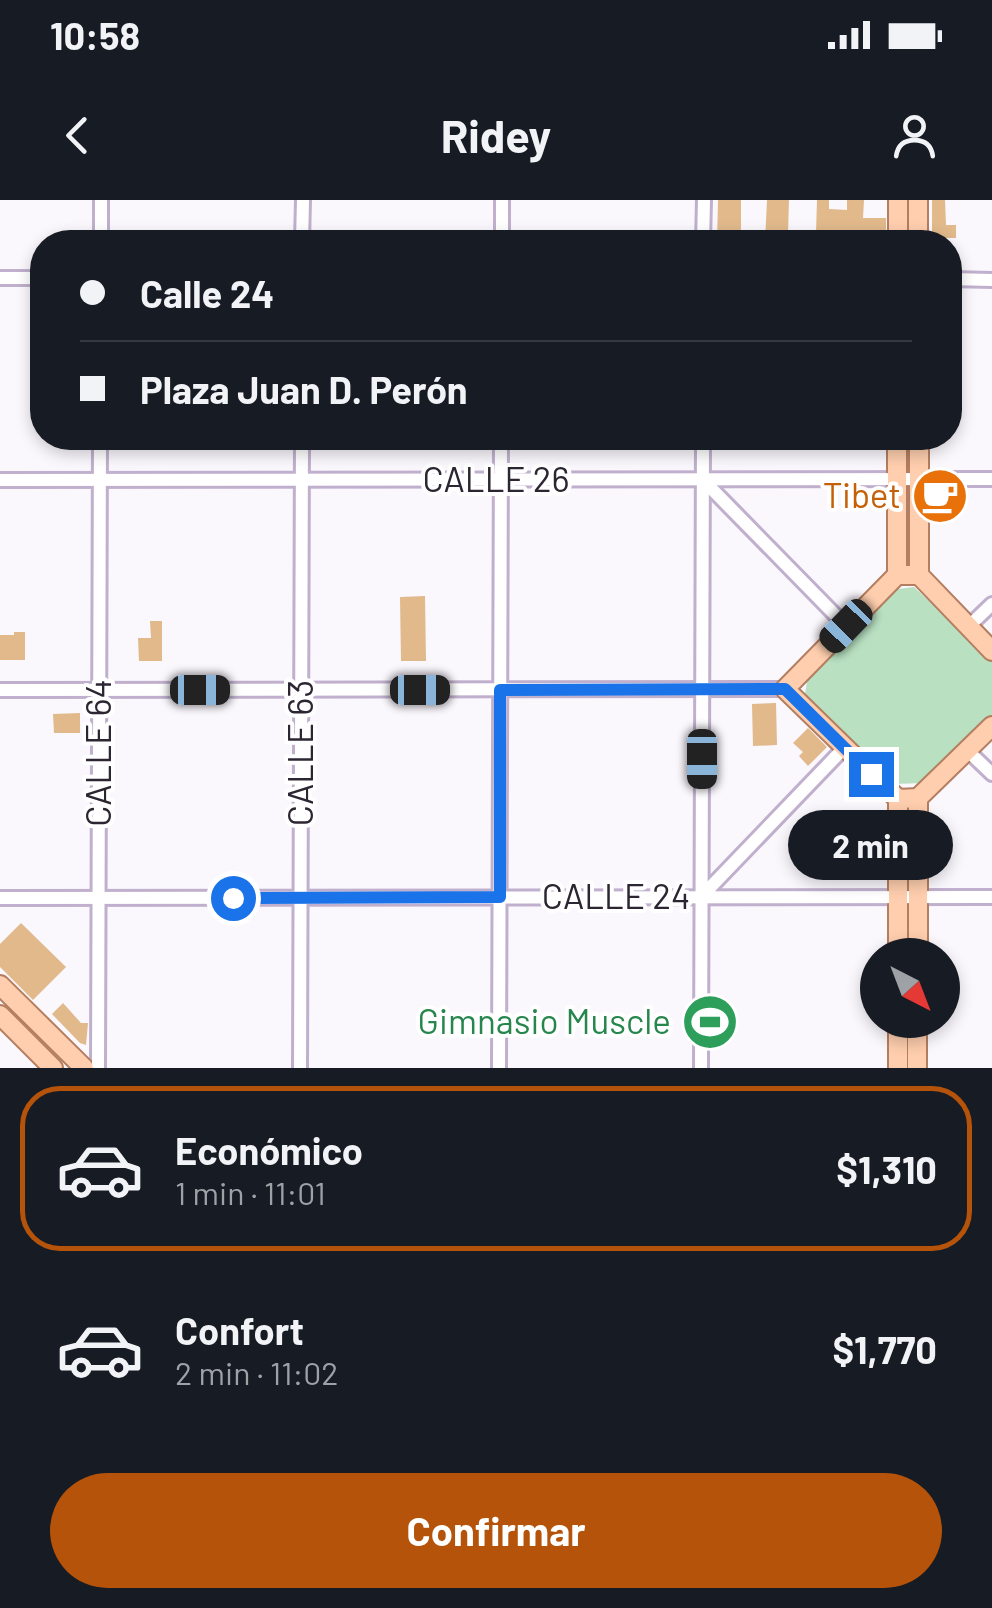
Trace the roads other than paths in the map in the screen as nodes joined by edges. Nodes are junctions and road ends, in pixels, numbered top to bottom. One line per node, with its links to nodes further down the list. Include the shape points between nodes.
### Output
1 (101, 200): 7 (street)
2 (303, 200): 8 (street)
3 (502, 200): 9 (street)
4 (704, 200): 10 (street)
5 (898, 200): 11 (main road)
6 (918, 200): 12 (main road)
7 (101, 230)
8 (302, 230)
9 (502, 230)
10 (704, 230)
11 (898, 230)
12 (918, 230)
13 (0, 278): 14 (street)
14 (30, 278)
15 (962, 280): 16 (street)
16 (992, 280)
17 (100, 450): 24 (street, CALLE 64)
18 (302, 450): 25 (street, CALLE 63)
19 (501, 450): 26 (street)
20 (703, 450): 27 (street)
21 (897, 450): 28 (main road)
22 (919, 450): 29 (main road)
23 (0, 480): 24 (street, CALLE 26)
24 (100, 480): 25 (street, CALLE 26); 39 (street, CALLE 64)
25 (302, 480): 26 (street, CALLE 26); 40 (street, CALLE 63)
26 (501, 480): 27 (street, CALLE 26); 41 (street)
27 (703, 480): 28 (street, CALLE 26); 34 (street); 42 (street)
28 (897, 480): 29 (street, CALLE 26); 31 (main road)
29 (919, 480): 30 (street, CALLE 26); 32 (main road)
30 (992, 480)
31 (896, 575): 32 (main road); 34 (main road)
32 (919, 575): 35 (main road)
33 (992, 604): 35 (street)
34 (846, 626): 37 (main road)
35 (968, 627): 36 (main road)
36 (992, 651)
37 (785, 689): 42 (street); 44 (main road)
38 (0, 690): 39 (street)
39 (99, 690): 40 (street); 54 (street, CALLE 64)
40 (301, 690): 41 (street); 55 (street, CALLE 63)
41 (500, 690): 42 (street); 49 (street)
42 (702, 690): 50 (street)
43 (992, 726): 45 (main road)
44 (845, 747): 48 (main road); 50 (street)
45 (967, 750): 46 (street); 47 (main road)
46 (992, 774)
47 (918, 798): 48 (main road); 51 (main road)
48 (898, 800): 51 (main road)
49 (500, 897): 50 (street, CALLE 24); 55 (street, CALLE 24); 66 (street)
50 (701, 897): 51 (street, CALLE 24); 67 (street)
51 (908, 897): 52 (street, CALLE 24); 56 (main road); 57 (main road)
52 (992, 897)
53 (0, 898): 54 (street, CALLE 24)
54 (98, 898): 55 (street, CALLE 24); 64 (street, CALLE 64)
55 (300, 898): 65 (street, CALLE 63)
56 (901, 938)
57 (915, 938)
58 (0, 985): 63 (main road)
59 (0, 1015): 62 (main road)
60 (898, 1038): 68 (main road)
61 (917, 1038): 69 (main road)
62 (53, 1068)
63 (84, 1068)
64 (98, 1068)
65 (300, 1068)
66 (499, 1068)
67 (701, 1068)
68 (898, 1068)
69 (917, 1068)

